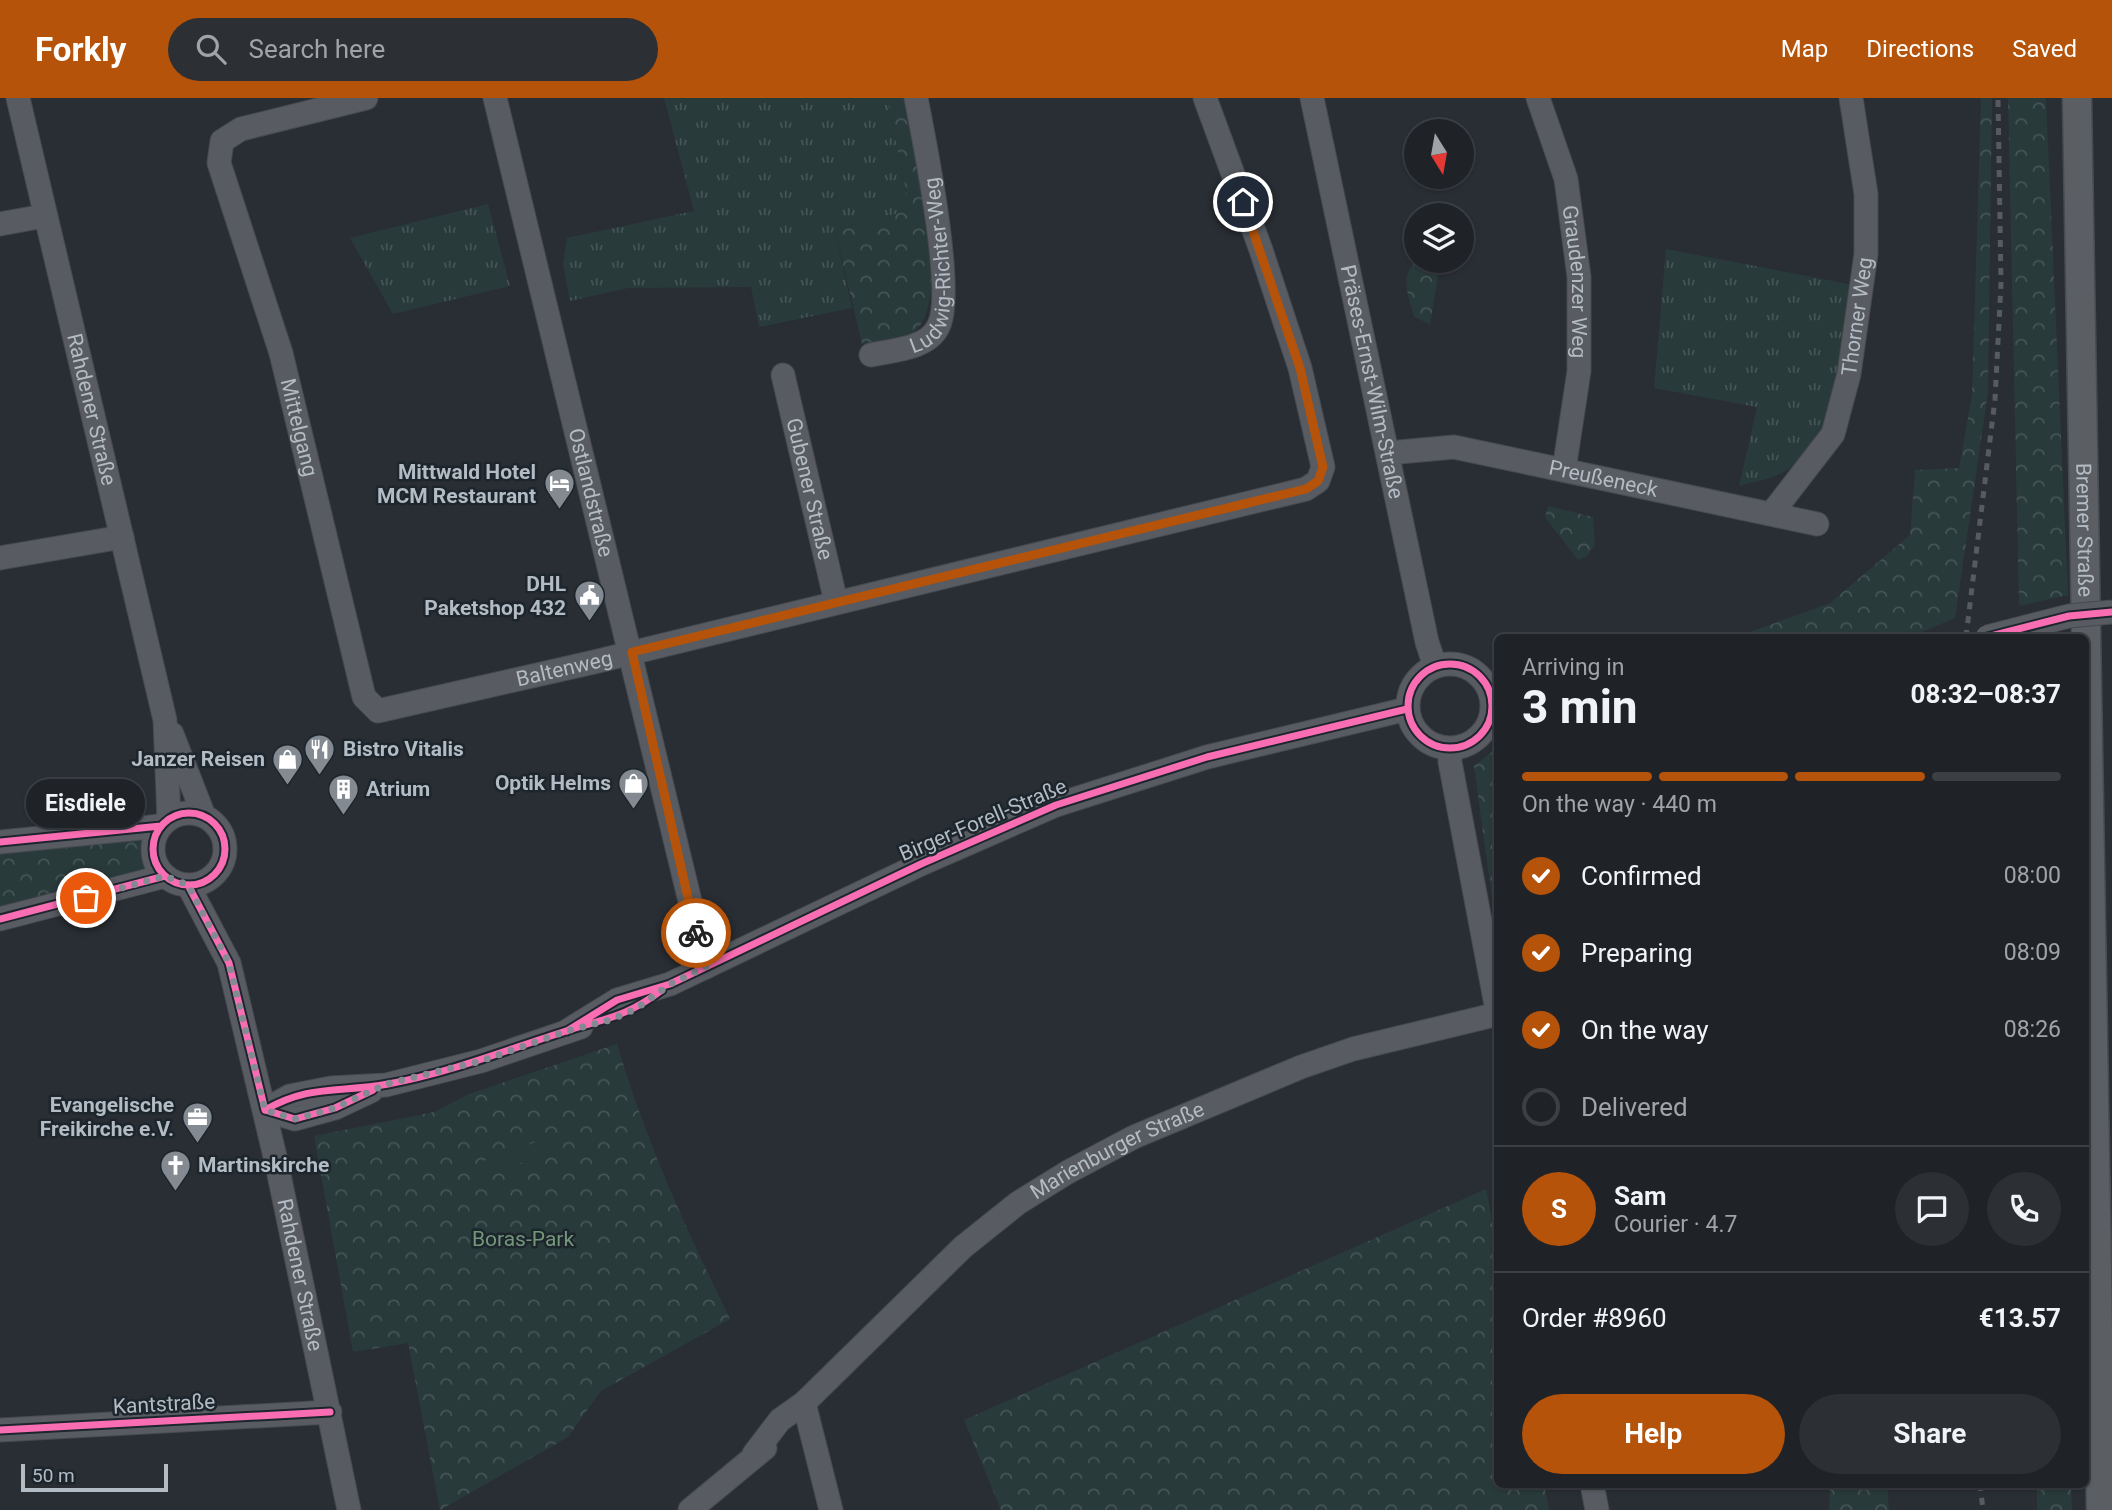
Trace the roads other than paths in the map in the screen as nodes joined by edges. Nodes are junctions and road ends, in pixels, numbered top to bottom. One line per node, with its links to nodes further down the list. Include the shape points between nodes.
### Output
1 (18, 98): 10 (street, Rahdener Straße)
2 (366, 98): 28 (street, Mittelgang, via 241,130 222,141 219,163 281,353 363,697)
3 (495, 98): 24 (street, Ostlandstraße)
4 (916, 98): 12 (street, Ludwig-Richter-Weg, via 938,234 943,285 939,326 922,343)
5 (1205, 98): 20 (street, Baltenweg, via 1300,368 1323,467 1318,481 1306,489)
6 (1312, 98): 14 (street, Präses-Ernst-Wilm-Straße)
7 (1538, 98): 15 (street, Graudenzer Weg, via 1566,179 1579,277 1579,371)
8 (1851, 98): 16 (street, Thorner Weg, via 1867,194 1866,254 1849,374 1833,434)
9 (2077, 98): 23 (main road, Bremer Straße)
10 (44, 216): 11 (street); 18 (street, Rahdener Straße)
11 (0, 224)
12 (871, 355)
13 (783, 374): 20 (street, Gubener Straße)
14 (1388, 453): 15 (street, Preußeneck, via 1454,447); 25 (street, Präses-Ernst-Wilm-Straße)
15 (1564, 470): 16 (street, Preußeneck)
16 (1772, 513): 17 (street, Preußeneck)
17 (1817, 524)
18 (122, 537): 19 (street); 30 (street, Rahdener Straße)
19 (0, 558)
20 (836, 602): 24 (street, Baltenweg)
21 (2112, 612): 22 (street, bridge, via 2068,616)
22 (1999, 634)
23 (2086, 634)
24 (632, 652): 28 (street, Baltenweg); 39 (street, Ostlandstraße)
25 (1435, 666): 26 (street, via 1463,666 1476,673); 27 (street, via 1414,683)
26 (1494, 706)
27 (1407, 709): 31 (street, via 1421,737); 39 (street, Birger-Forell-Straße, via 1207,757 1056,805)
28 (378, 711)
29 (1494, 713): 31 (street, via 1479,738)
30 (165, 720): 33 (street, Rahdener Straße); 34 (street, Rahdener Straße)
31 (1450, 749): 40 (street)
32 (2089, 804): 51 (main road, Bremer Straße)
33 (204, 816): 34 (street, via 180,814); 37 (street, via 221,832 225,855 213,877)
34 (165, 823): 35 (street); 36 (street, via 153,852)
35 (0, 842)
36 (165, 876): 37 (street); 38 (street)
37 (188, 885): 42 (street, Rahdener Straße, via 229,963)
38 (0, 919)
39 (706, 967): 42 (street, Birger-Forell-Straße, via 617,1000 567,1031 481,1061 386,1084 335,1108 295,1119)
40 (1494, 993)
41 (1494, 1015): 43 (street, Marienburger Straße, via 1353,1049 1301,1067 1134,1136 1068,1172 1018,1203 963,1247)
42 (265, 1110): 44 (street, Rahdener Straße)
43 (804, 1403): 48 (street, Marienburger Straße, via 780,1420 754,1454); 49 (street)
44 (330, 1412): 45 (street, Kantstraße); 47 (street, Rahdener Straße)
45 (0, 1430)
46 (1593, 1488): 50 (street)
47 (349, 1510)
48 (690, 1510)
49 (831, 1510)
50 (1597, 1510)
51 (2101, 1510)

